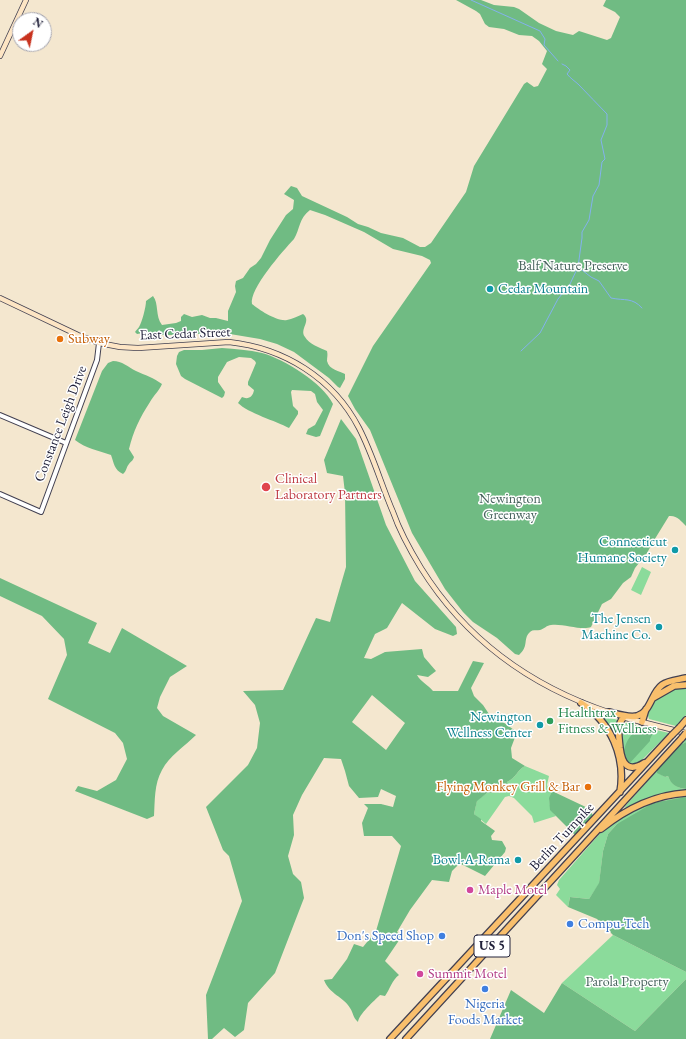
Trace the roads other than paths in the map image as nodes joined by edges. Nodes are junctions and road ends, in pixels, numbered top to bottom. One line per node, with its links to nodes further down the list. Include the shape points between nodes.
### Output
1 (26, 0): 2 (main road)
2 (0, 56)
3 (0, 298): 4 (main road, East Cedar Street, via 78,335)
4 (99, 342): 6 (street, Constance Leigh Drive, via 97,360); 11 (main road, East Cedar Street, via 138,348 229,342 253,346 297,363 320,379 348,410 363,438 403,536 440,596 475,634 504,658 536,680)
5 (0, 415): 6 (street)
6 (66, 444): 7 (street, Constance Leigh Drive, via 41,512)
7 (0, 494)
8 (686, 678): 10 (highway, via 664,684 655,692)
9 (686, 685): 10 (highway, via 674,686)
10 (653, 698): 12 (highway)
11 (581, 702): 13 (main road, East Cedar Street); 18 (highway, via 596,713 606,726)
12 (646, 709): 13 (highway, via 634,716); 16 (highway)
13 (609, 712): 14 (main road, East Cedar Street)
14 (624, 717): 16 (main road, East Cedar Street); 18 (highway, via 619,731)
15 (686, 720): 19 (highway, Berlin Turnpike / US 5, bridge)
16 (642, 722): 17 (main road, East Cedar Street)
17 (684, 735): 22 (highway, Berlin Turnpike / US 5)
18 (620, 756): 19 (highway, via 624,763 632,768); 20 (highway)
19 (651, 758): 20 (highway, Berlin Turnpike / US 5)
20 (620, 792): 23 (highway, Berlin Turnpike / US 5)
21 (686, 793): 22 (highway, via 657,798 635,806)
22 (585, 842): 24 (highway, Berlin Turnpike / US 5)
23 (390, 1039)
24 (406, 1039)

